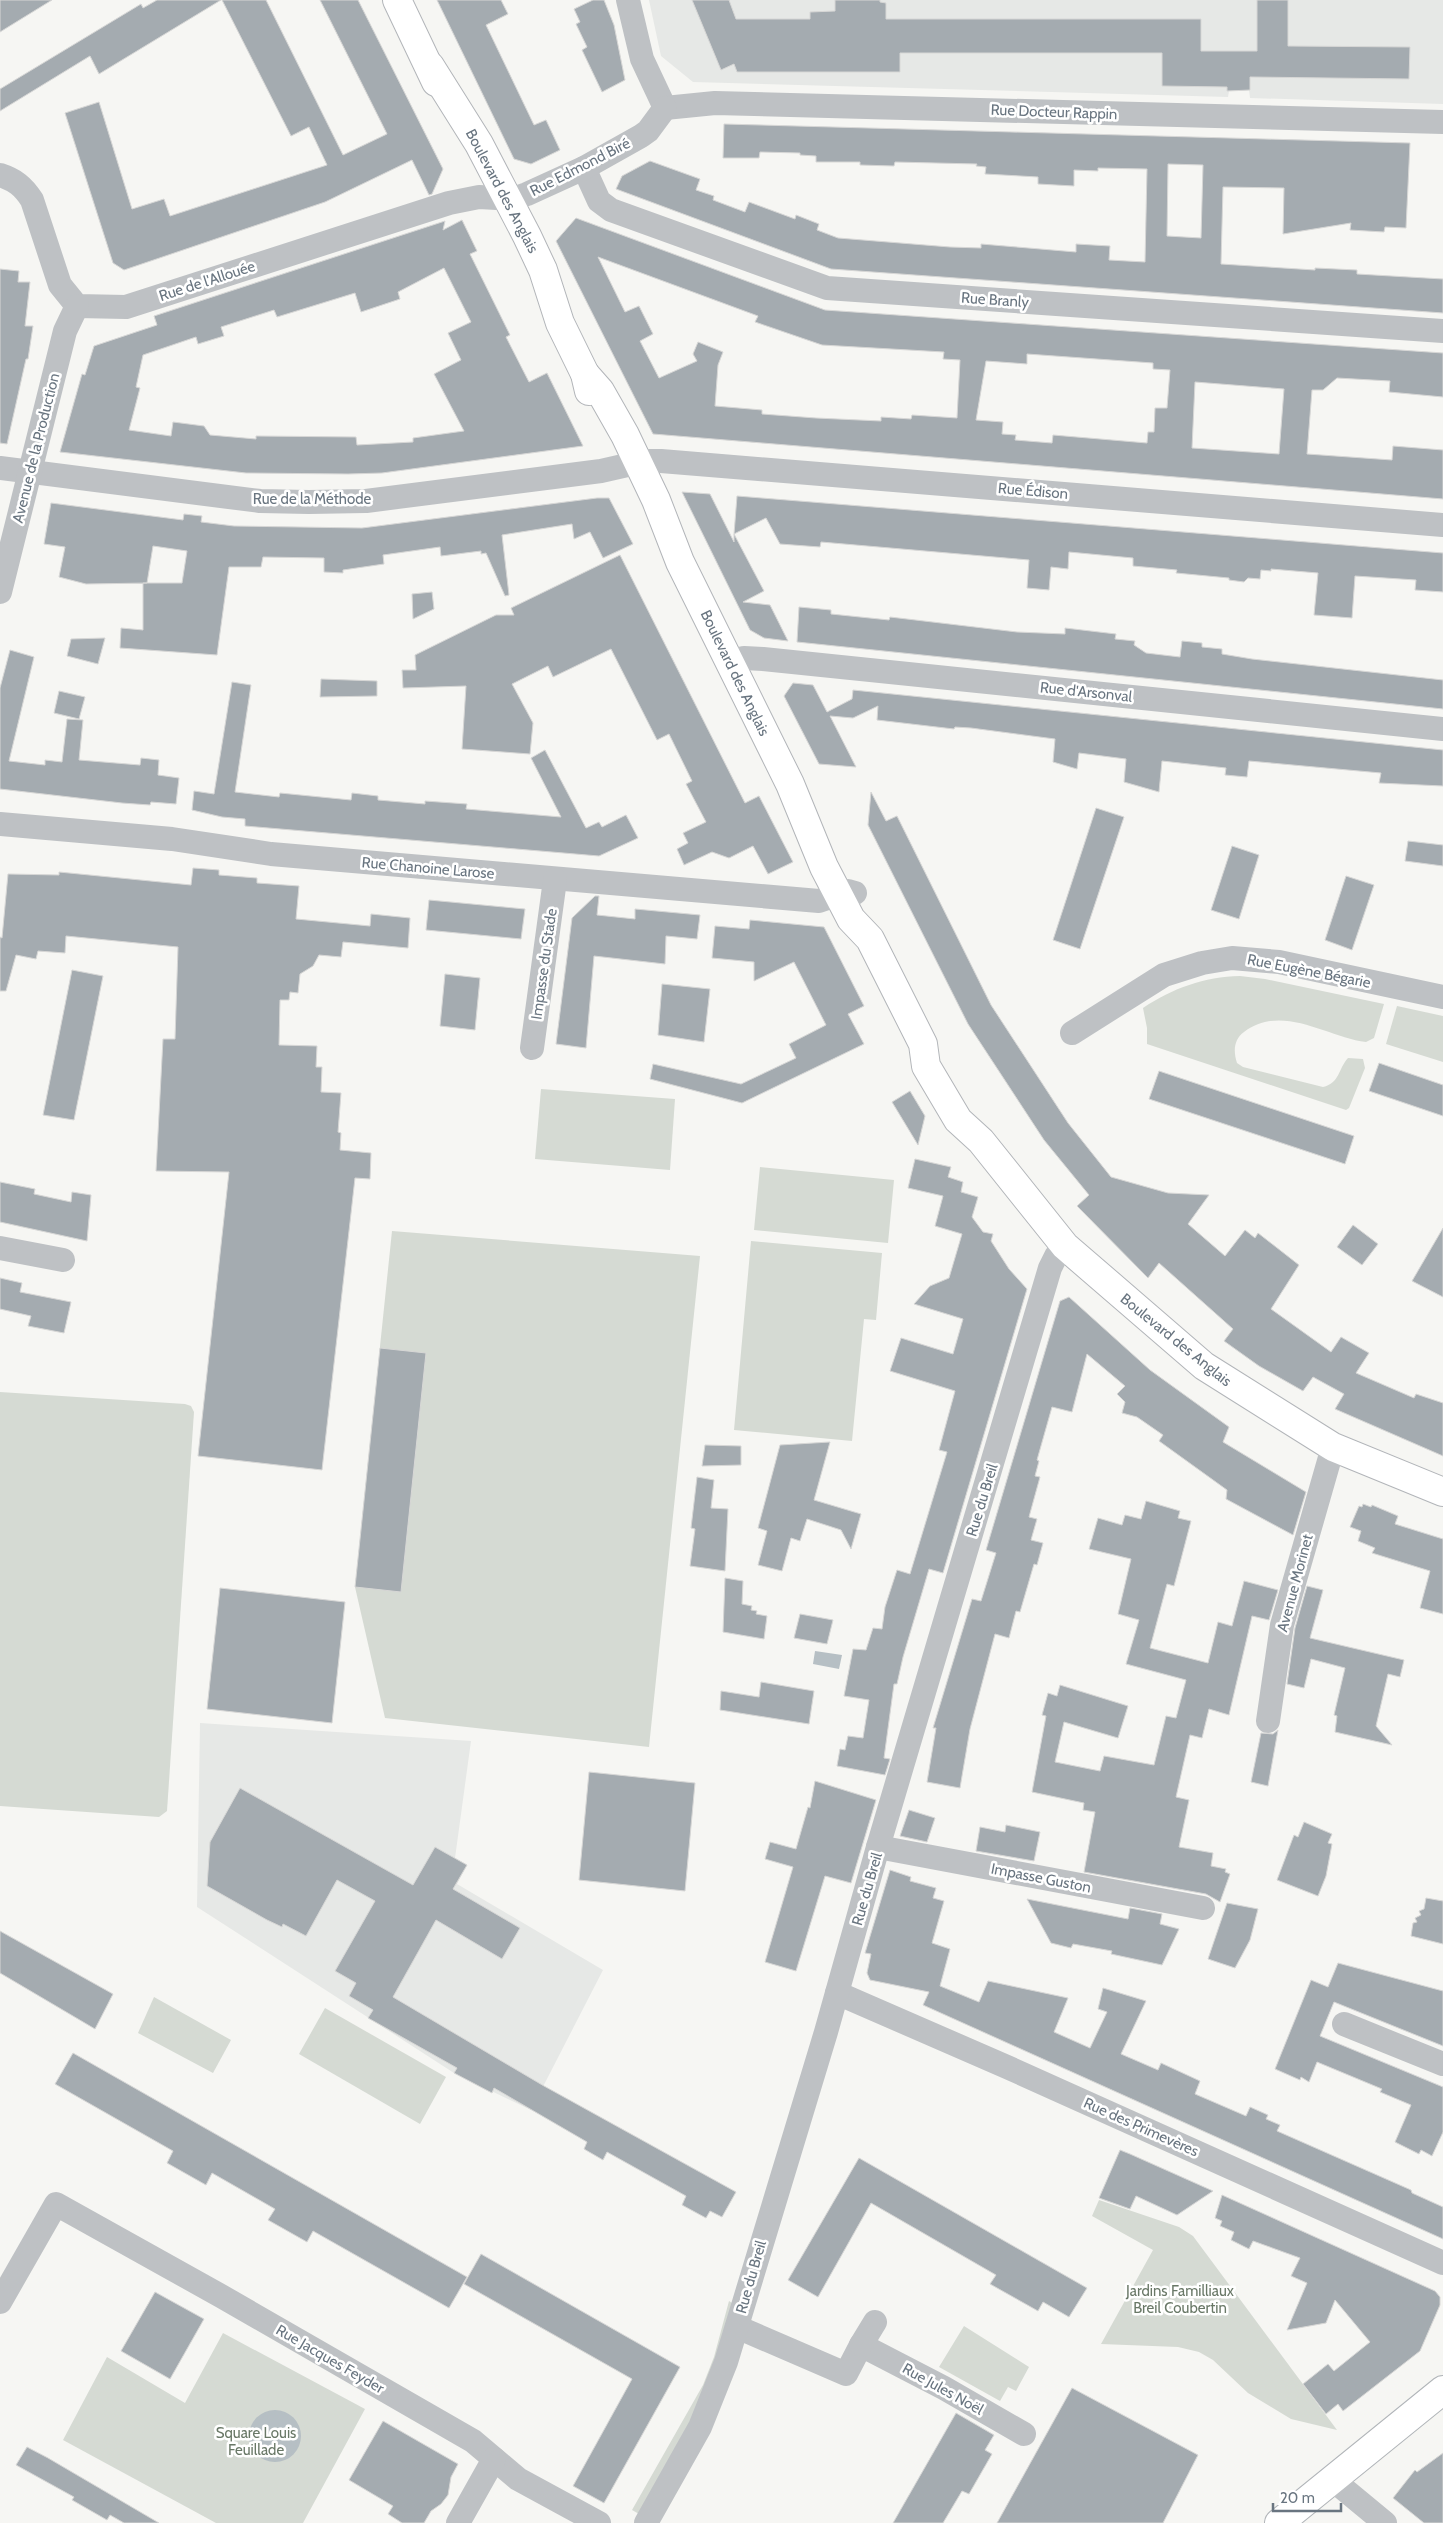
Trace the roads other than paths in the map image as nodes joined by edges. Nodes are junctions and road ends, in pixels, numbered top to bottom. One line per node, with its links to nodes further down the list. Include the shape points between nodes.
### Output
1 (397, 0): 7 (main road, Boulevard des Anglais, via 430,66 463,151)
2 (628, 0): 3 (street, via 642,59)
3 (665, 108): 4 (street, Rue Docteur Rappin, via 715,103); 5 (street, Rue Edmond Biré, via 648,131)
4 (1443, 122)
5 (584, 168): 7 (street, Rue Edmond Biré, via 527,194); 9 (street, Rue Branly, via 599,201 611,210 827,288)
6 (0, 175): 8 (street, via 24,188 32,200 60,285)
7 (497, 198): 8 (street, Rue de l'Allouée, via 479,197 449,203 126,307); 10 (main road, Boulevard des Anglais, via 526,276 560,323 585,374 600,391)
8 (77, 306): 12 (street, Avenue de la Production, via 65,332)
9 (1443, 332)
10 (631, 465): 12 (street, Rue de la Méthode, via 366,501 308,502 260,500); 13 (street, Rue Édison, via 671,462); 15 (main road, Boulevard des Anglais, via 656,500 680,562)
11 (0, 468): 12 (street, Rue de la Méthode)
12 (29, 473): 14 (street, Avenue de la Production)
13 (1443, 525)
14 (0, 592)
15 (730, 661): 16 (street, Rue d'Arsonval, via 744,658); 19 (main road, Boulevard des Anglais, via 790,784 824,867)
16 (1443, 729)
17 (0, 824): 18 (street, Rue Chanoine Larose, via 172,840 271,854)
18 (556, 880): 19 (street, Rue Chanoine Larose, via 818,902); 22 (street, Impasse du Stade)
19 (846, 893): 23 (main road, Boulevard des Anglais, via 852,919 870,939 923,1044 926,1066 958,1120 981,1141)
20 (1443, 997): 21 (street, Rue Eugène Bégarie, via 1279,962 1232,958 1202,962 1164,975)
21 (1072, 1033)
22 (532, 1048)
23 (1065, 1246): 26 (main road, Boulevard des Anglais, via 1204,1366); 29 (street, Rue du Breil, via 1050,1268)
24 (0, 1248): 25 (street)
25 (63, 1260)
26 (1333, 1447): 27 (main road, Boulevard des Anglais); 28 (street, Avenue Morinet, via 1282,1625)
27 (1443, 1492)
28 (1268, 1721)
29 (878, 1847): 30 (street, Impasse Guston); 31 (street, Rue du Breil)
30 (1203, 1908)
31 (837, 1993): 34 (street, Rue des Primevères); 37 (street, Rue du Breil)
32 (1344, 2024): 33 (street)
33 (1443, 2064)
34 (1443, 2263)
35 (0, 2302): 41 (street, Rue Jacques Feyder, via 56,2204 456,2431)
36 (875, 2322): 38 (street)
37 (737, 2327): 38 (street, via 846,2374); 45 (street, Rue du Breil, via 700,2427)
38 (861, 2345): 40 (street, Rue Jules Noël)
39 (1443, 2390): 42 (main road)
40 (1024, 2434)
41 (494, 2459): 43 (street); 44 (street, Rue Jacques Feyder, via 518,2478)
42 (1332, 2480): 46 (main road); 47 (street)
43 (458, 2523)
44 (599, 2523)
45 (646, 2523)
46 (1279, 2523)
47 (1385, 2523)

